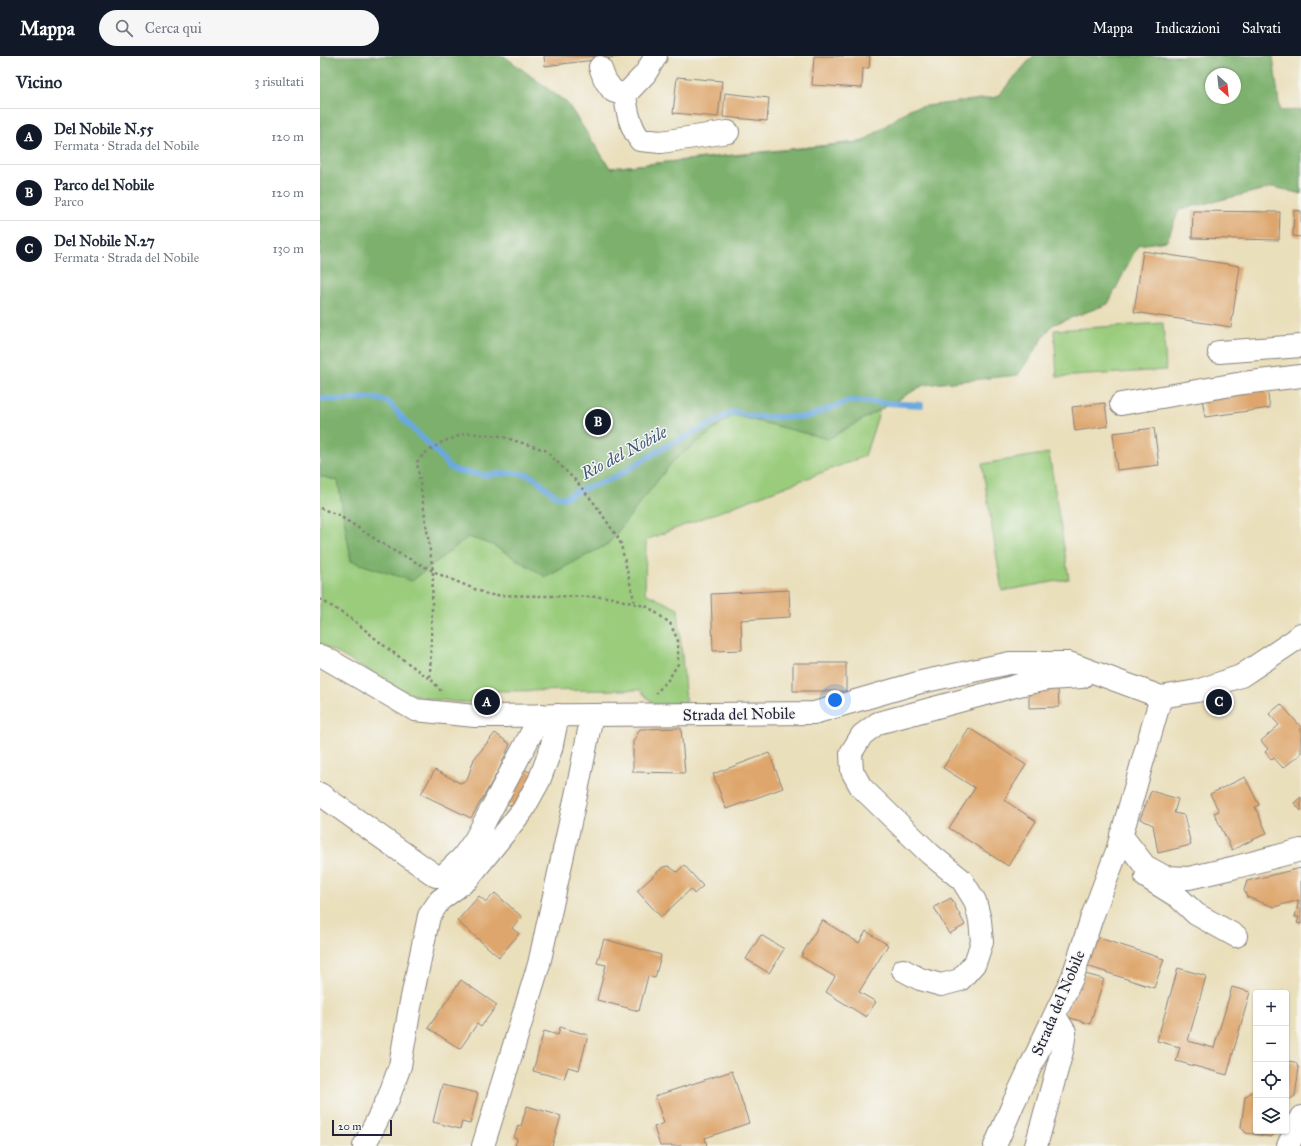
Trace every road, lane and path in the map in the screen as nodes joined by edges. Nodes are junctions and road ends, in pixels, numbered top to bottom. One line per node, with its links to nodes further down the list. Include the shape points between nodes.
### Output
1 (656, 56): 3 (street, via 645,74)
2 (600, 67): 3 (street, via 605,80 613,90)
3 (625, 96): 4 (street, via 633,130 640,140 661,142)
4 (728, 132)
5 (1301, 346): 6 (street)
6 (1219, 352)
7 (1301, 376): 8 (street)
8 (1121, 404)
9 (320, 508): 10 (path, via 338,515 394,551)
10 (433, 571): 12 (path, via 490,595 608,597); 12 (path, via 417,462 442,442 467,433 500,436 545,450 595,504 620,541); 16 (path)
11 (320, 599): 16 (path, via 353,620)
12 (635, 604): 21 (path, via 648,607 670,623 678,641 678,664 668,680)
13 (1301, 634): 18 (street, Strada del Nobile, via 1241,676 1197,691)
14 (320, 656): 19 (street, Strada del Nobile, via 415,710 475,716)
15 (1103, 676): 18 (street, Strada del Nobile); 21 (street, Strada del Nobile, via 1069,663 1010,663 921,682 814,713); 26 (street, via 1048,679 1018,684 878,723 862,736 852,753 852,771 861,787 930,854 962,880 975,901 980,920 982,942 975,964 960,980 941,985)
16 (430, 678): 17 (path)
17 (443, 693)
18 (1161, 697): 23 (street, Strada del Nobile)
19 (549, 715): 20 (street, Strada del Nobile); 22 (street, via 475,840 462,858 443,876 436,876); 29 (street, via 551,749 539,780 523,810 467,880 440,900 429,916 400,1066 388,1099)
20 (592, 715): 21 (street, Strada del Nobile); 30 (street, via 578,791 539,964)
21 (635, 715)
22 (320, 794)
23 (1119, 843): 24 (street, via 1145,866 1165,877 1189,878); 25 (street, via 1139,872 1150,881 1178,897 1196,914); 27 (street, Strada del Nobile, via 1073,976)
24 (1301, 850)
25 (1236, 936)
26 (902, 970)
27 (1055, 1016): 31 (street, Strada del Nobile); 32 (street, via 1065,1032)
28 (1301, 1117): 33 (street)
29 (364, 1146)
30 (483, 1146)
31 (995, 1146)
32 (1036, 1146)
33 (1288, 1146)

